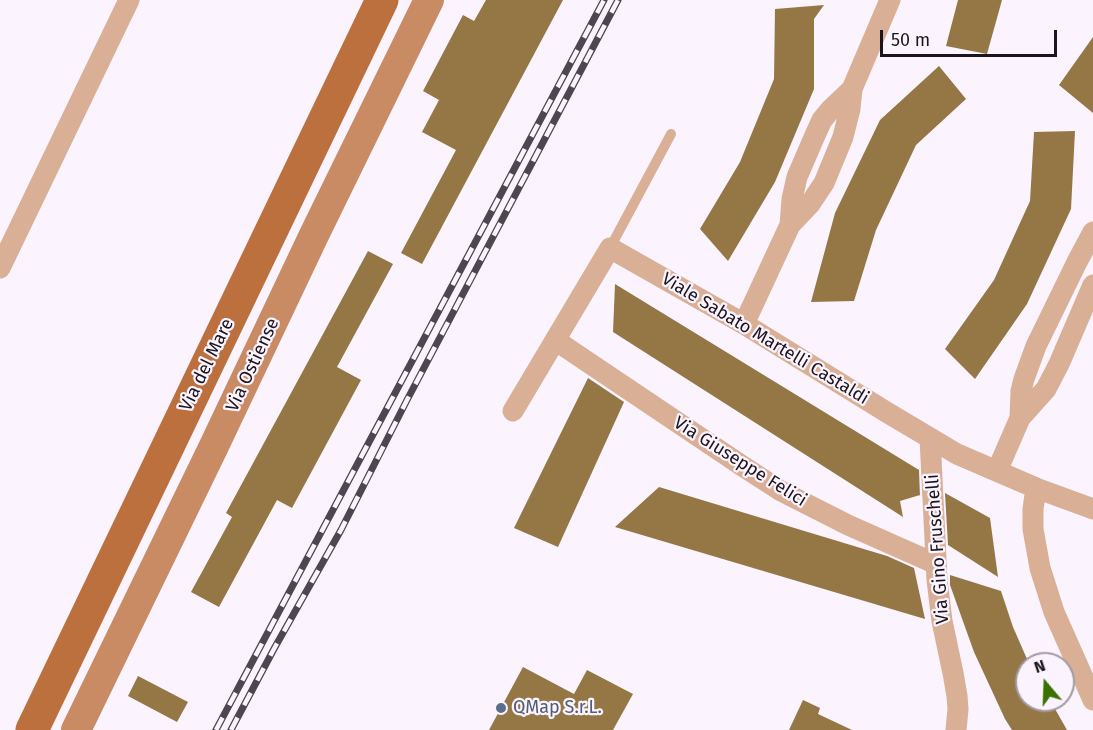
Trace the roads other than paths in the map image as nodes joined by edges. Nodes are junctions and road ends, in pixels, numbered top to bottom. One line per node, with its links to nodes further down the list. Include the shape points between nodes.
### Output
1 (129, 0): 8 (street)
2 (382, 0): 20 (main road, Via del Mare)
3 (429, 0): 21 (main road, Via Ostiense)
4 (890, 0): 10 (street, via 852,89 843,137 824,183 790,225)
5 (671, 134): 7 (lane)
6 (1093, 232): 13 (street, via 1034,351 1024,379)
7 (610, 248): 10 (street, Viale Sabato Martelli Castaldi); 11 (street)
8 (0, 268)
9 (1093, 285): 13 (street, via 1046,389)
10 (744, 324): 14 (street, Viale Sabato Martelli Castaldi)
11 (555, 340): 12 (street); 18 (street, Via Giuseppe Felici, via 774,487)
12 (513, 411)
13 (1020, 418): 15 (street)
14 (930, 438): 15 (street, Viale Sabato Martelli Castaldi); 18 (street, Via Gino Fruschelli)
15 (997, 471): 16 (street, Viale Sabato Martelli Castaldi)
16 (1036, 488): 17 (street, Viale Sabato Martelli Castaldi); 19 (street, via 1033,529 1040,568 1054,612)
17 (1093, 509)
18 (936, 564): 22 (street, Via Gino Fruschelli, via 940,610 957,696)
19 (1093, 700)
20 (32, 730)
21 (76, 730)
22 (956, 730)

